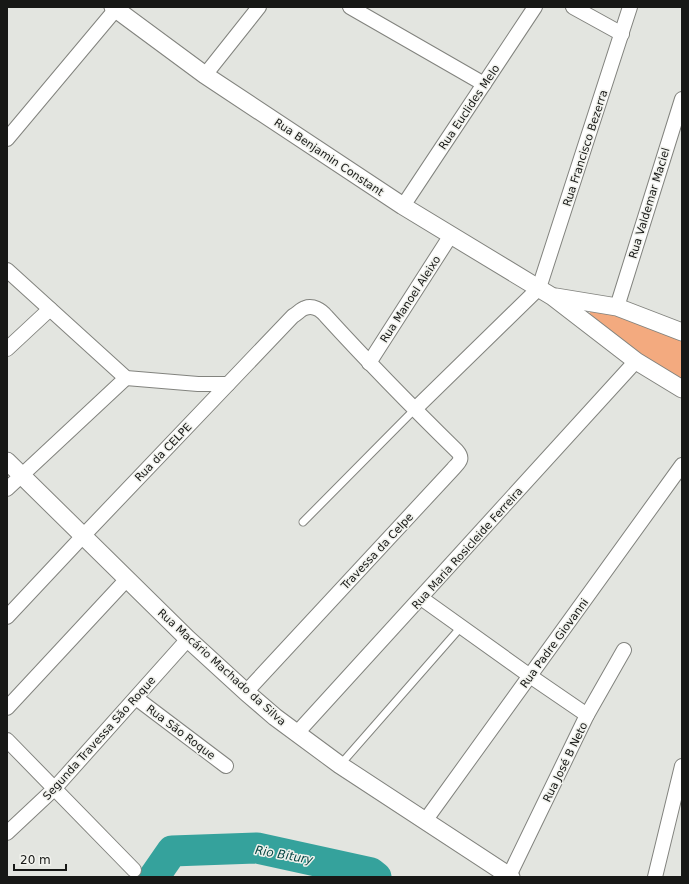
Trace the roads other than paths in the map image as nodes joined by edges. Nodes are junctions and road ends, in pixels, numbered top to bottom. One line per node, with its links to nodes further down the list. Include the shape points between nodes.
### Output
1 (259, 7): 8 (street)
2 (350, 7): 9 (street)
3 (535, 7): 9 (street, Rua Euclides Melo)
4 (573, 7): 7 (street)
5 (630, 7): 7 (street, Rua Francisco Bezerra)
6 (115, 8): 8 (street, Rua Benjamin Constant); 11 (street)
7 (622, 34): 15 (street, Rua Francisco Bezerra)
8 (204, 75): 12 (street, Rua Benjamin Constant)
9 (484, 84): 12 (street, Rua Euclides Melo)
10 (682, 99): 16 (street, Rua Valdemar Maciel)
11 (7, 139)
12 (403, 206): 13 (street, Rua Benjamin Constant)
13 (451, 235): 15 (street, Rua Benjamin Constant); 22 (street, Rua Manoel Aleixo)
14 (7, 270): 17 (street)
15 (546, 292): 16 (street, Rua Benjamin Constant); 21 (street, Rua Benjamin Constant); 26 (street)
16 (617, 307): 19 (street, Rua Benjamin Constant)
17 (50, 309): 20 (street); 23 (street)
18 (326, 316): 22 (street, Travessa da Celpe); 24 (street, Rua da CELPE, via 321,310 305,308 293,316)
19 (682, 332)
20 (7, 349)
21 (636, 361): 25 (street, Rua Benjamin Constant); 34 (street, Rua Maria Rosicleide Ferreira)
22 (369, 363): 26 (street, Travessa da Celpe)
23 (126, 378): 24 (street); 29 (street)
24 (228, 384): 32 (street, Rua da CELPE)
25 (682, 389)
26 (415, 409): 31 (lane); 40 (street, Travessa da Celpe, via 461,455 461,460)
27 (7, 461): 29 (street, Rua Macário Machado da Silva)
28 (682, 465): 39 (street, Rua Padre Giovanni)
29 (22, 476): 30 (street); 32 (street, Rua Macário Machado da Silva)
30 (7, 489)
31 (303, 522)
32 (83, 536): 33 (street, Rua Macário Machado da Silva); 35 (street, Rua da CELPE)
33 (127, 579): 37 (street, Rua Macário Machado da Silva); 42 (street)
34 (421, 598): 36 (street); 44 (street, Rua Maria Rosicleide Ferreira)
35 (7, 617)
36 (460, 627): 39 (street); 46 (lane)
37 (188, 639): 40 (street, Rua Macário Machado da Silva); 41 (street, Segunda Travessa São Roque)
38 (624, 650): 43 (street, Rua José B Neto)
39 (530, 676): 43 (street); 50 (street, Rua Padre Giovanni)
40 (246, 692): 44 (street, Rua Macário Machado da Silva)
41 (136, 698): 47 (street, Rua São Roque); 49 (street, Segunda Travessa São Roque)
42 (7, 708)
43 (587, 715): 53 (street, Rua José B Neto)
44 (297, 733): 46 (street, Rua Macário Machado da Silva)
45 (7, 740): 49 (street)
46 (340, 765): 50 (street, Rua Macário Machado da Silva)
47 (226, 766)
48 (682, 766): 54 (street)
49 (54, 789): 51 (street, Segunda Travessa São Roque); 52 (street)
50 (425, 821): 53 (street, Rua Macário Machado da Silva)
51 (7, 833)
52 (134, 870)
53 (510, 876)
54 (655, 877)

